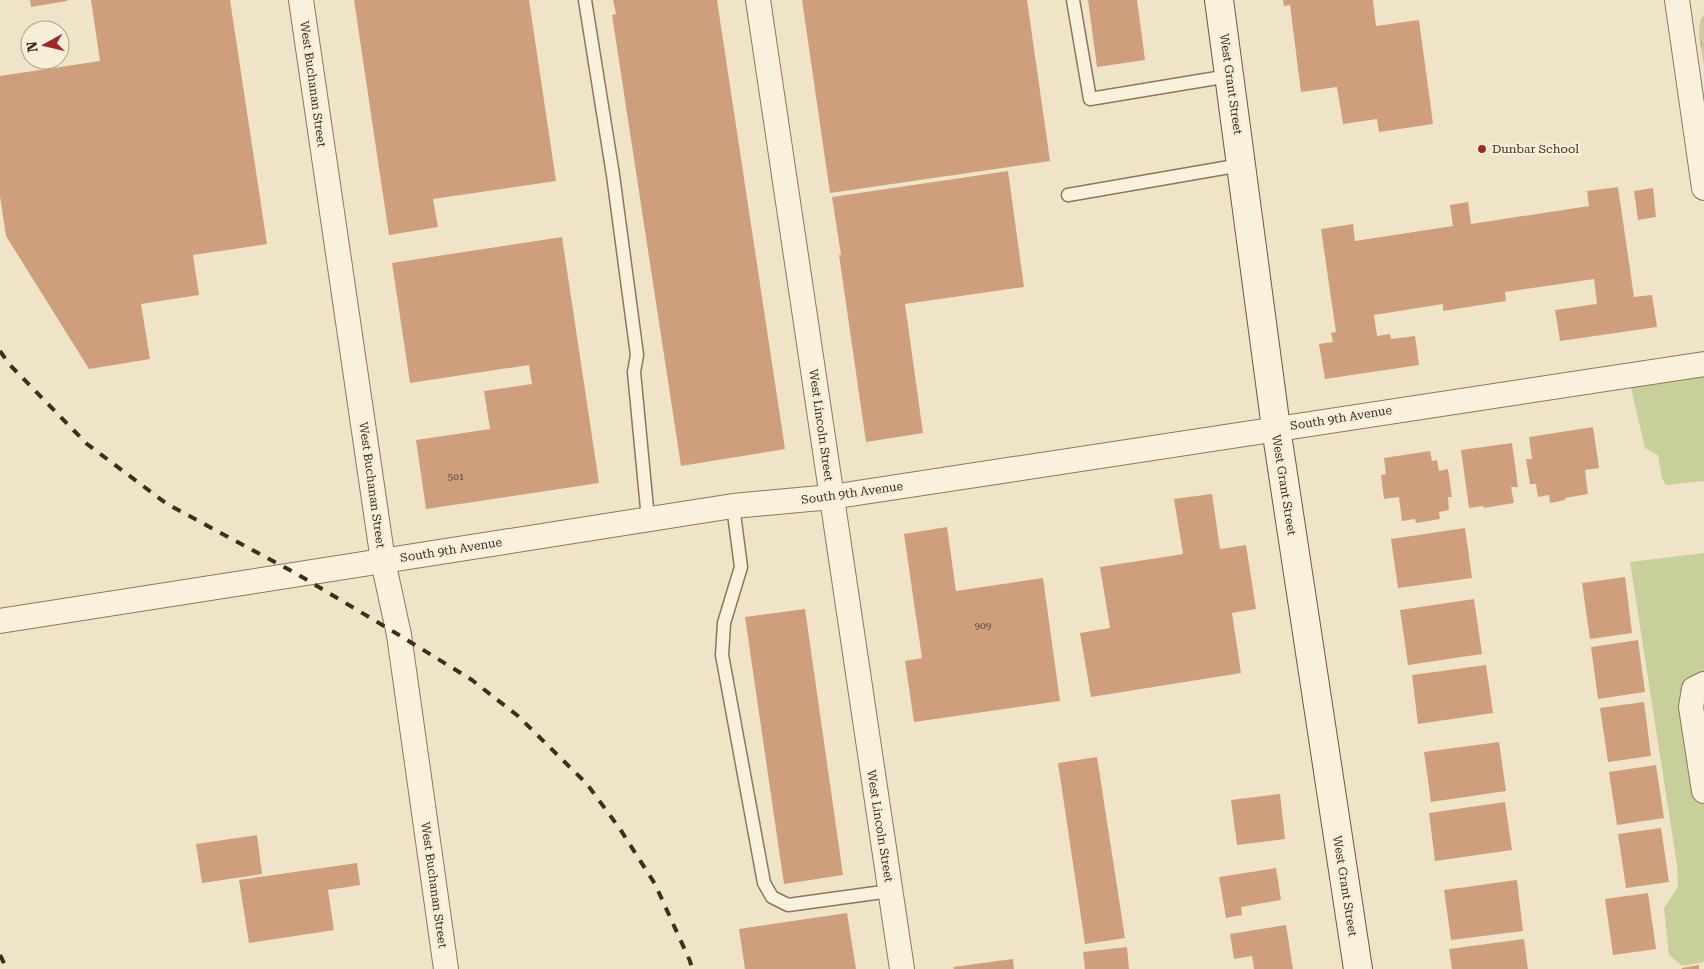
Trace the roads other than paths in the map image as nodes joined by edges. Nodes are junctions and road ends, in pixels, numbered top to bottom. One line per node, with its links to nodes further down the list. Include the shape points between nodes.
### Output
1 (301, 0): 16 (street, West Buchanan Street)
2 (585, 0): 15 (lane, via 637,355 634,372)
3 (758, 0): 13 (street, West Lincoln Street)
4 (1073, 0): 7 (lane, via 1090,98)
5 (1220, 0): 7 (main road, West Grant Street)
6 (1676, 0): 9 (street)
7 (1229, 76): 8 (main road, West Grant Street)
8 (1241, 165): 10 (lane); 12 (main road, West Grant Street)
9 (1704, 188)
10 (1068, 195)
11 (1704, 364): 12 (street, South 9th Avenue)
12 (1276, 428): 13 (street, South 9th Avenue); 23 (main road, West Grant Street)
13 (831, 497): 14 (street, South 9th Avenue); 20 (street, West Lincoln Street)
14 (733, 506): 15 (street, South 9th Avenue); 20 (lane, via 741,567 724,623 722,655 764,883 772,897 788,905)
15 (648, 519): 16 (street, South 9th Avenue)
16 (383, 561): 17 (street, South 9th Avenue); 21 (street, West Buchanan Street, via 399,635)
17 (0, 621)
18 (1704, 684): 19 (street, via 1694,689 1691,707)
19 (1704, 791)
20 (890, 891): 22 (street, West Lincoln Street)
21 (446, 969)
22 (902, 969)
23 (1358, 969)

